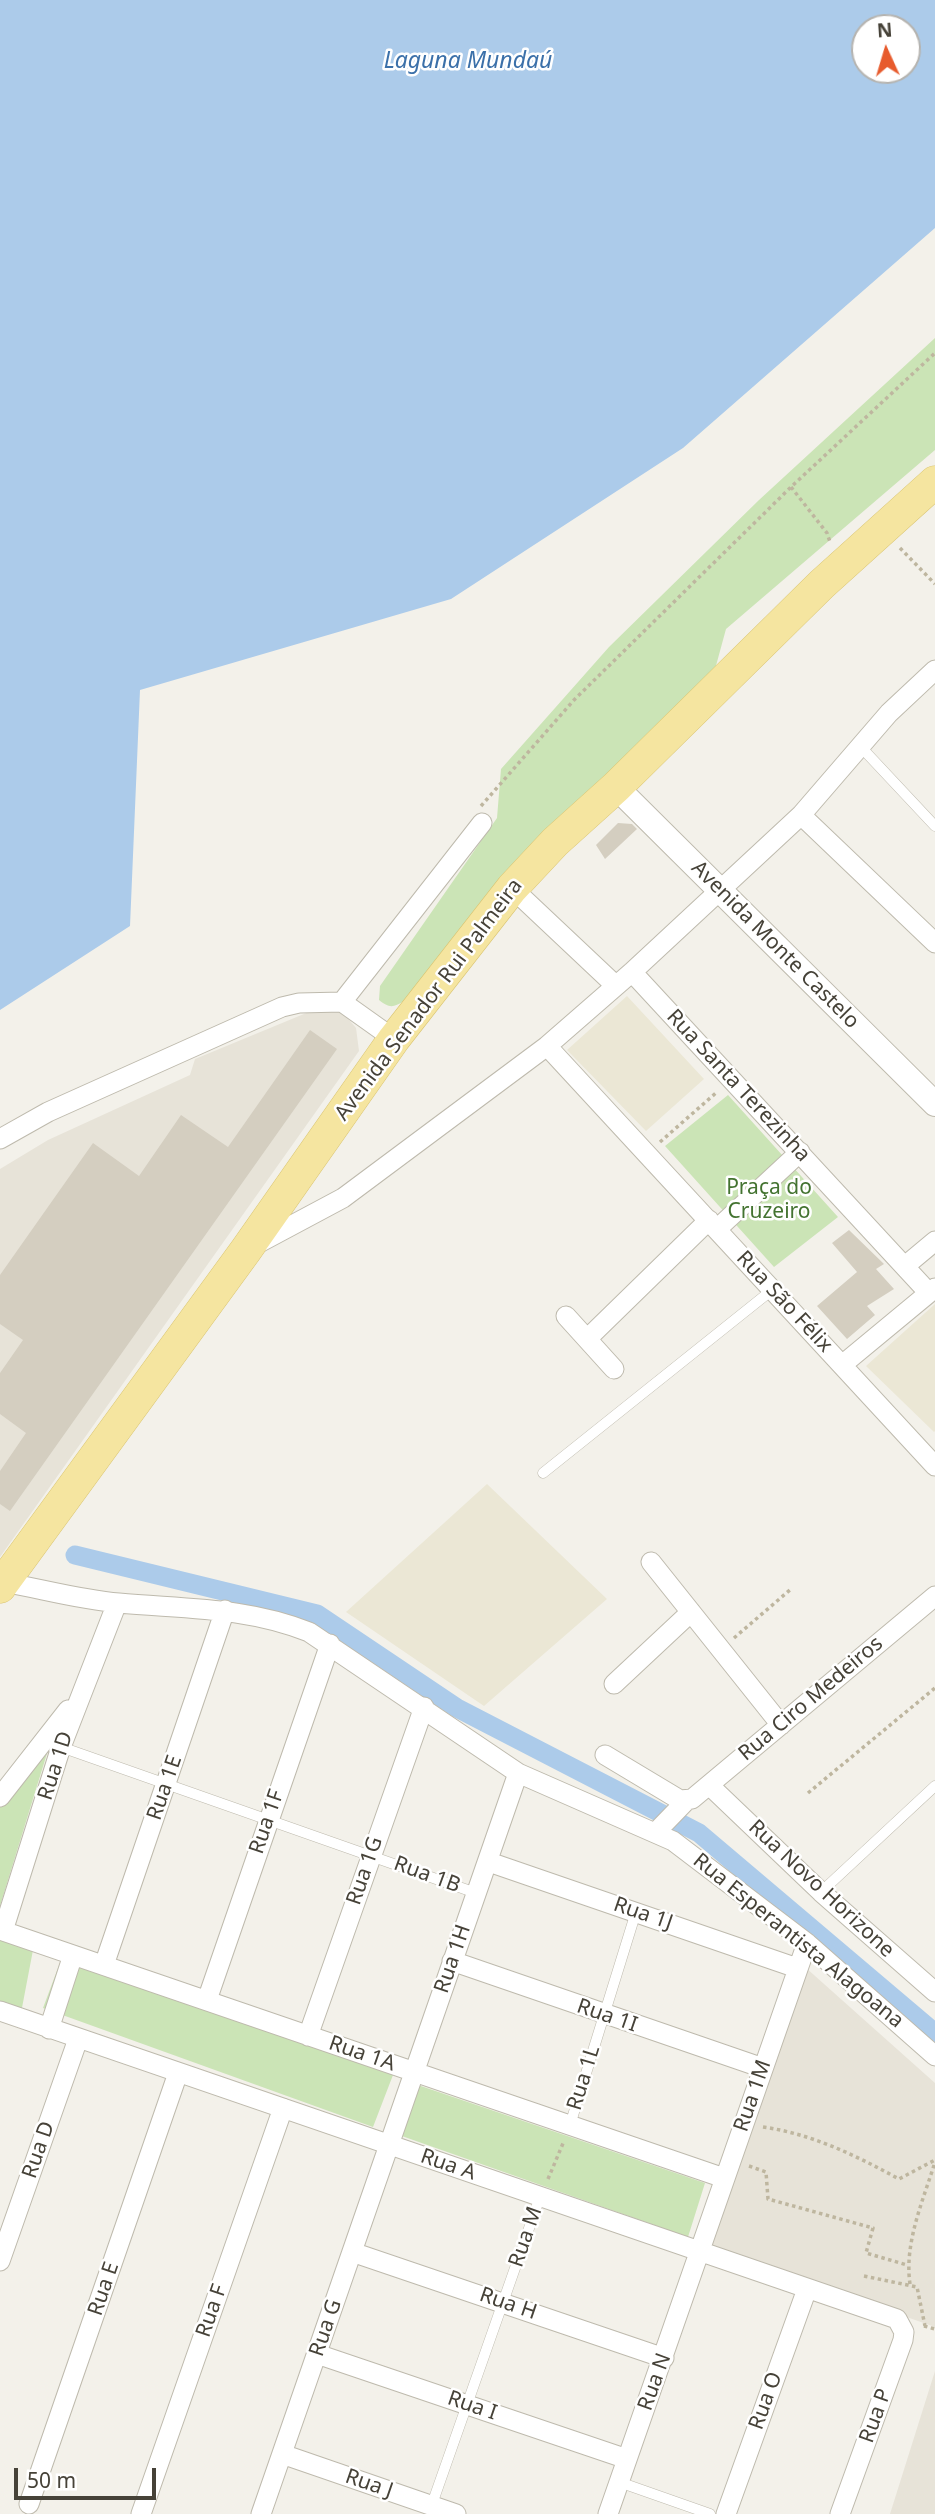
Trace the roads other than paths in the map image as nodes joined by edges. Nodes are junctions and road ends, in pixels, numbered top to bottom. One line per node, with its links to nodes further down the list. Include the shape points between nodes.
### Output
1 (935, 482): 4 (main road, Avenida Senador Rui Palmeira)
2 (935, 670): 3 (street)
3 (860, 746): 5 (street); 7 (lane)
4 (616, 786): 8 (main road, Avenida Senador Rui Palmeira); 9 (street, Avenida Monte Castelo)
5 (801, 815): 9 (street); 10 (street)
6 (477, 820): 13 (street)
7 (935, 826)
8 (512, 888): 12 (street); 14 (main road, Avenida Senador Rui Palmeira)
9 (720, 890): 11 (street); 16 (street, Avenida Monte Castelo)
10 (935, 943)
11 (632, 972): 12 (street); 18 (street, Rua Santa Terezinha)
12 (615, 985): 15 (street)
13 (342, 1002): 14 (street); 17 (street, via 282,1007 48,1112)
14 (394, 1039): 21 (main road, Avenida Senador Rui Palmeira)
15 (547, 1046): 19 (street, Rua São Félix); 21 (street, via 343,1198)
16 (935, 1104)
17 (0, 1139)
18 (800, 1152): 19 (street); 22 (street, Rua Santa Terezinha)
19 (713, 1224): 23 (street, Rua São Félix); 26 (street)
20 (935, 1241): 22 (street)
21 (246, 1250): 32 (main road, Avenida Senador Rui Palmeira)
22 (905, 1266): 24 (street, Rua Santa Terezinha)
23 (772, 1290): 27 (street, Rua São Félix); 30 (lane)
24 (932, 1290): 27 (street)
25 (566, 1316): 26 (street)
26 (587, 1339): 28 (street)
27 (842, 1365): 29 (street, Rua São Félix)
28 (614, 1369)
29 (933, 1459)
30 (542, 1473)
31 (651, 1562): 36 (street)
32 (2, 1584): 34 (street, Rua Esperantista Alagoana)
33 (935, 1596): 41 (street, Rua Ciro Medeiros)
34 (117, 1603): 35 (street, Rua Esperantista Alagoana); 39 (street, Rua 1D)
35 (225, 1610): 37 (street, Rua Esperantista Alagoana, via 284,1622); 45 (street, Rua 1E)
36 (691, 1612): 38 (street); 41 (street)
37 (330, 1644): 40 (street, Rua Esperantista Alagoana); 50 (street, Rua 1F)
38 (614, 1684)
39 (80, 1694): 42 (street, Rua 1D); 48 (street)
40 (424, 1707): 44 (street, Rua Esperantista Alagoana); 51 (street, Rua 1G)
41 (781, 1725): 46 (street, Rua Ciro Medeiros)
42 (61, 1747): 45 (lane, Rua 1B); 56 (street, Rua 1D)
43 (606, 1755): 49 (street)
44 (518, 1773): 49 (street, Rua Esperantista Alagoana); 52 (street, Rua 1H)
45 (166, 1782): 50 (lane, Rua 1B); 60 (street, Rua 1E)
46 (709, 1785): 49 (street, Rua Ciro Medeiros); 53 (street, Rua Novo Horizone)
47 (935, 1786): 53 (lane)
48 (0, 1797)
49 (673, 1813): 57 (street, Rua Esperantista Alagoana, via 698,1858)
50 (267, 1819): 51 (lane, Rua 1B); 63 (street, Rua 1F)
51 (371, 1854): 54 (lane, Rua 1B); 67 (street, Rua 1G)
52 (489, 1862): 54 (street, Rua 1H); 55 (street, Rua 1J)
53 (821, 1892): 62 (street, Rua Novo Horizone)
54 (476, 1893): 59 (street, Rua 1H)
55 (636, 1911): 61 (street, Rua 1J); 65 (lane, Rua 1L)
56 (1, 1931): 58 (street, Rua 1A)
57 (807, 1943): 61 (street, Rua 1M); 69 (street, Rua Esperantista Alagoana)
58 (73, 1955): 60 (street, Rua 1A); 66 (street)
59 (452, 1961): 65 (street, Rua 1I); 71 (street, Rua 1H)
60 (104, 1965): 63 (street, Rua 1A)
61 (797, 1969): 70 (street, Rua 1M)
62 (935, 1992)
63 (207, 2000): 67 (street, Rua 1A)
64 (0, 2011): 66 (street, Rua A)
65 (603, 2015): 70 (street, Rua 1I); 74 (lane, Rua 1L)
66 (49, 2029): 68 (street, Rua A)
67 (308, 2036): 71 (street, Rua 1A)
68 (78, 2039): 72 (street, Rua A); 80 (street, Rua D)
69 (935, 2056)
70 (763, 2068): 76 (street, Rua 1M)
71 (413, 2071): 74 (street, Rua 1A); 75 (street, Rua 1H)
72 (178, 2073): 73 (street, Rua A); 90 (street, Rua E)
73 (283, 2108): 75 (street, Rua A); 93 (street, Rua F)
74 (570, 2126): 76 (street, Rua 1A)
75 (388, 2144): 77 (street, Rua A); 79 (street, Rua G)
76 (727, 2169): 78 (street, Rua 1M)
77 (540, 2197): 78 (street, Rua A); 82 (lane, Rua M)
78 (701, 2250): 81 (street, Rua A); 85 (street, Rua N)
79 (352, 2252): 82 (street, Rua H); 84 (street, Rua G)
80 (0, 2261)
81 (807, 2288): 83 (street, Rua A); 97 (street, Rua O)
82 (503, 2302): 85 (street, Rua H); 86 (lane, Rua M)
83 (897, 2319): 98 (street, Rua P, via 903,2340)
84 (317, 2354): 86 (street, Rua I); 87 (street, Rua G)
85 (664, 2358): 88 (street, Rua N)
86 (469, 2405): 88 (street, Rua I); 91 (lane, Rua M)
87 (282, 2454): 91 (street, Rua J); 92 (street, Rua G)
88 (627, 2459): 89 (street, Rua N)
89 (619, 2482): 95 (street, Rua N); 96 (lane)
90 (29, 2504)
91 (430, 2510): 94 (street, Rua J)
92 (261, 2512)
93 (141, 2514)
94 (456, 2514)
95 (608, 2514)
96 (710, 2514)
97 (726, 2514)
98 (840, 2514)

